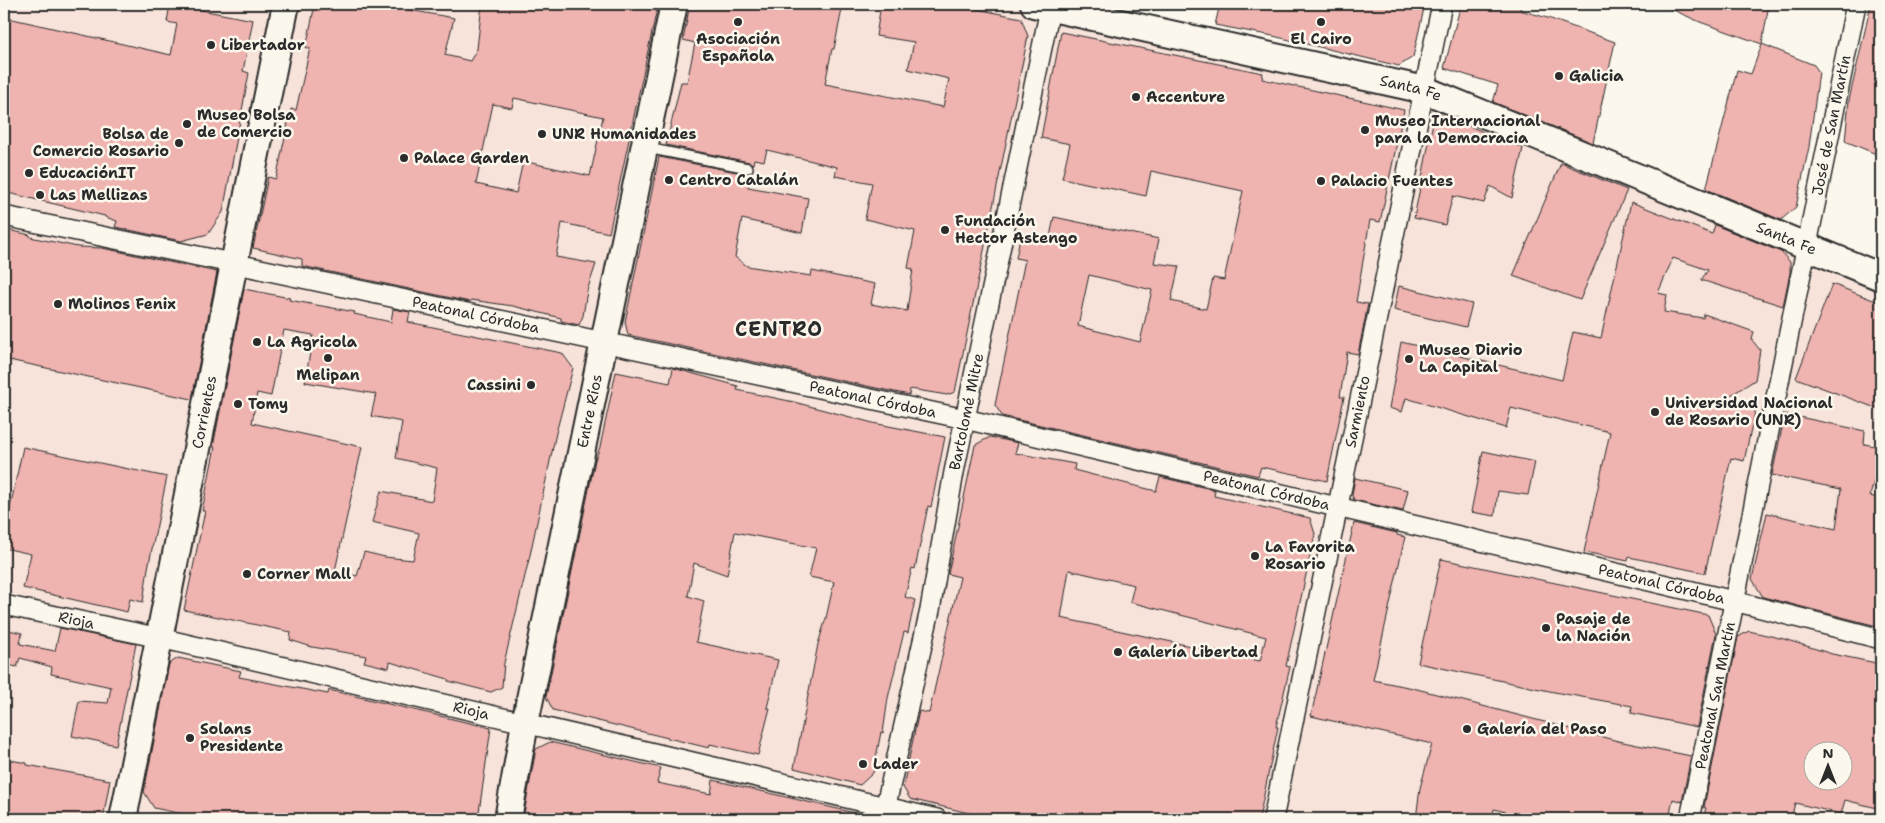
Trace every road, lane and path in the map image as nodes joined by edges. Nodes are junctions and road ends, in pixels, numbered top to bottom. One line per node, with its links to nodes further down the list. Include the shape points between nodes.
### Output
1 (286, 4): 11 (main road, Corrientes)
2 (674, 4): 7 (main road, Entre Ríos)
3 (1442, 4): 6 (street, Sarmiento)
4 (1856, 4): 10 (street, José de San Martín)
5 (1045, 5): 6 (main road, Santa Fe); 14 (street, Bartolomé Mitre)
6 (1425, 90): 10 (main road, Santa Fe); 15 (street, Sarmiento)
7 (644, 148): 8 (lane); 13 (main road, Entre Ríos)
8 (748, 168)
9 (4, 216): 11 (street, Peatonal Córdoba)
10 (1805, 247): 12 (main road, Santa Fe); 16 (street, Peatonal San Martín)
11 (234, 263): 13 (street, Peatonal Córdoba); 18 (main road, Corrientes)
12 (1881, 277)
13 (604, 342): 14 (street, Peatonal Córdoba); 20 (main road, Entre Ríos)
14 (965, 419): 15 (street, Peatonal Córdoba); 21 (street, Bartolomé Mitre, via 930,610)
15 (1338, 508): 16 (street, Peatonal Córdoba); 25 (street, Sarmiento)
16 (1734, 601): 19 (street, Peatonal Córdoba); 26 (street, Peatonal San Martín)
17 (4, 605): 18 (street, Rioja)
18 (160, 638): 20 (street, Rioja); 22 (main road, Corrientes)
19 (1881, 639)
20 (525, 723): 21 (street, Rioja); 23 (main road, Entre Ríos)
21 (884, 813): 24 (street, Rioja)
22 (123, 819)
23 (508, 819)
24 (936, 819)
25 (1273, 819)
26 (1690, 819)

